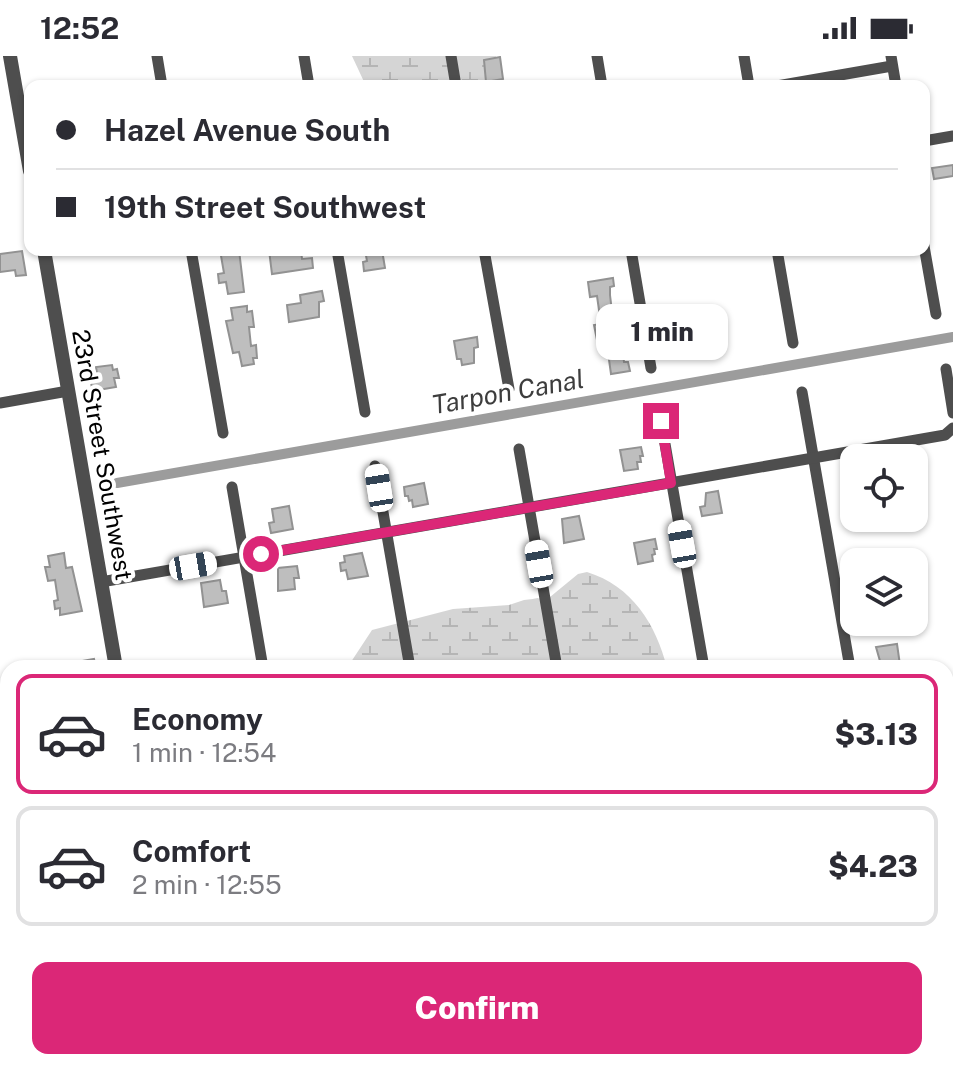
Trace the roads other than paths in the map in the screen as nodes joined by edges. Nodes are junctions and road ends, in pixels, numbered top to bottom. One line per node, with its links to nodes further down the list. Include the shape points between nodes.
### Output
1 (10, 56): 14 (street)
2 (157, 56): 8 (street)
3 (304, 56): 9 (street)
4 (451, 56): 10 (street)
5 (597, 56): 11 (street)
6 (744, 56): 12 (street)
7 (892, 61): 13 (street)
8 (161, 80)
9 (308, 80)
10 (455, 80)
11 (601, 80)
12 (748, 80)
13 (805, 80)
14 (24, 136)
15 (953, 136): 16 (street)
16 (930, 140)
17 (45, 256): 29 (street, 23rd Street Southwest)
18 (192, 256): 36 (street)
19 (338, 256): 32 (street)
20 (485, 256): 28 (street)
21 (632, 256): 26 (street)
22 (778, 256): 25 (street)
23 (926, 256): 24 (street)
24 (936, 314)
25 (793, 343)
26 (651, 368)
27 (946, 369): 33 (street)
28 (509, 389)
29 (68, 391): 31 (street); 45 (street, 23rd Street Southwest)
30 (802, 392): 38 (street)
31 (0, 403)
32 (365, 412)
33 (953, 413)
34 (661, 421): 40 (street)
35 (953, 428): 38 (street, via 945,435)
36 (223, 433)
37 (519, 449): 42 (street)
38 (814, 458): 40 (street); 51 (street)
39 (375, 466): 43 (street)
40 (671, 483): 42 (street); 50 (street)
41 (232, 487): 44 (street)
42 (529, 508): 43 (street); 49 (street)
43 (386, 532): 44 (street); 48 (street)
44 (244, 557): 45 (street); 47 (street)
45 (101, 582): 46 (street, 23rd Street Southwest)
46 (115, 660)
47 (262, 660)
48 (409, 660)
49 (556, 660)
50 (703, 660)
51 (849, 660)

